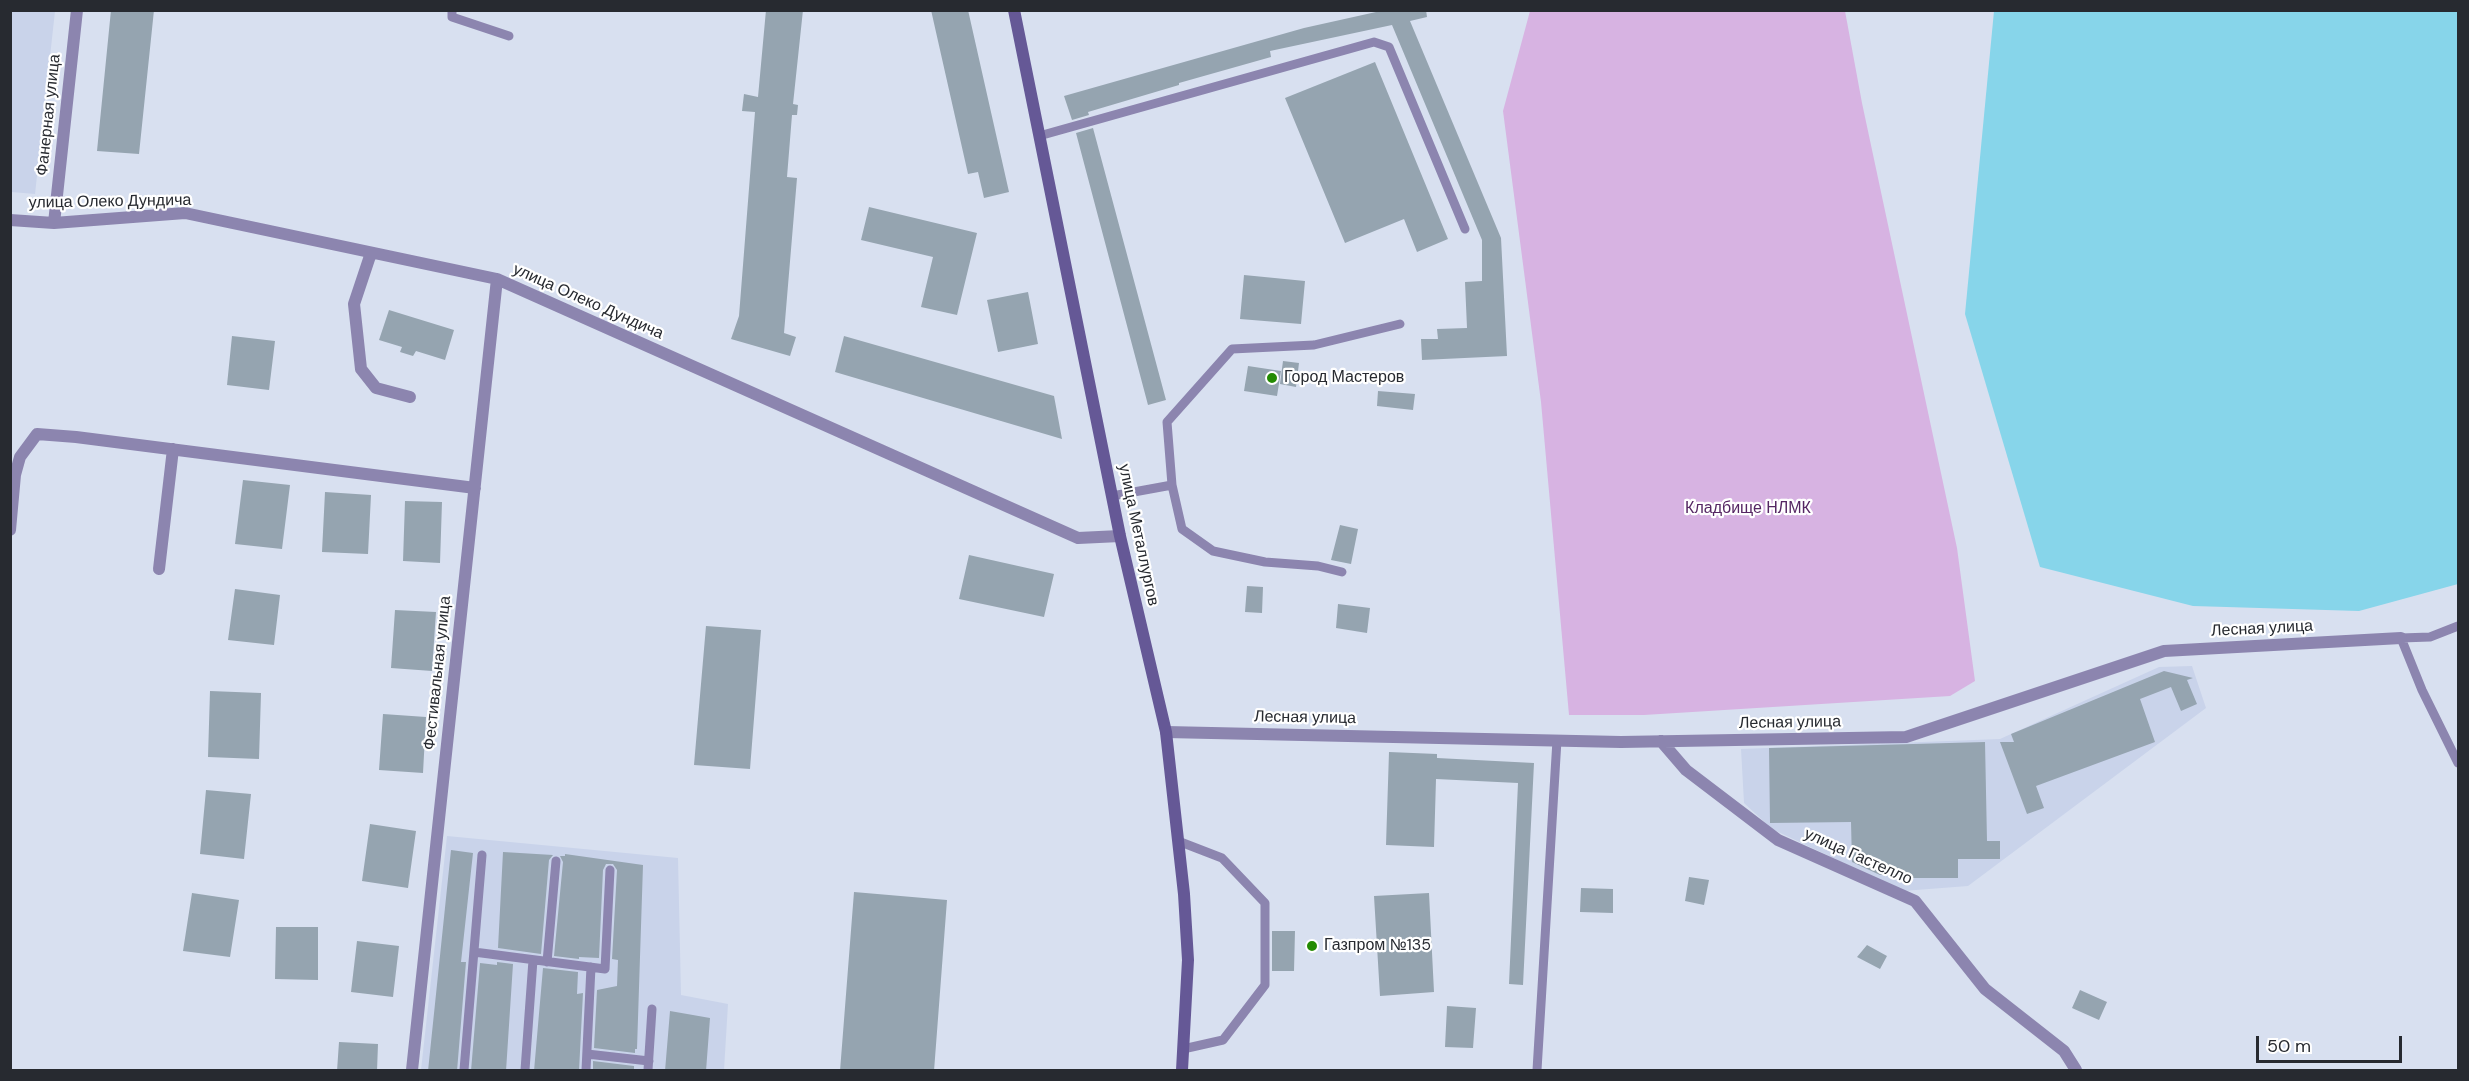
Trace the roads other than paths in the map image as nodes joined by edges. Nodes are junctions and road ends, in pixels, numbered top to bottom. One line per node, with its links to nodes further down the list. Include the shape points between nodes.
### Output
1 (77, 10): 7 (street, Фанерная улица)
2 (452, 10): 4 (lane, via 452,17)
3 (1014, 10): 5 (main road, улица Металлургов)
4 (509, 36)
5 (1039, 136): 8 (lane, via 1374,42 1389,47); 16 (main road, улица Металлургов)
6 (10, 220): 7 (street, улица Олеко Дундича)
7 (54, 223): 9 (street, улица Олеко Дундича, via 185,213)
8 (1466, 229)
9 (371, 253): 10 (street, улица Олеко Дундича); 12 (street, via 354,304 361,369 376,388)
10 (497, 279): 15 (street, Фестивальная улица); 18 (street, улица Олеко Дундича, via 1078,538)
11 (1400, 324): 14 (lane, via 1314,345 1232,350 1167,422)
12 (410, 397)
13 (172, 449): 15 (street); 17 (street, via 37,435 20,457); 19 (street)
14 (1172, 485): 16 (lane); 20 (lane, via 1182,529 1213,551)
15 (475, 488): 39 (street, Фестивальная улица)
16 (1112, 496): 18 (main road, улица Металлургов)
17 (10, 530)
18 (1120, 536): 23 (main road, улица Металлургов)
19 (159, 569)
20 (1342, 572)
21 (2458, 626): 22 (lane, via 2430,637)
22 (2401, 638): 25 (street, Лесная улица, via 2164,651 1906,737); 26 (lane)
23 (1166, 732): 24 (street, Лесная улица); 27 (main road, улица Металлургов)
24 (1557, 740): 25 (street, Лесная улица); 44 (lane)
25 (1661, 741): 45 (street, улица Гастелло, via 1686,770 1778,840 1915,901 1985,989 2064,1051)
26 (2458, 763)
27 (1179, 841): 36 (main road, улица Металлургов, via 1188,960); 36 (lane, via 1222,858 1265,903 1265,985 1223,1040)
28 (482, 855): 31 (lane)
29 (556, 861): 33 (lane)
30 (610, 870): 34 (lane, via 604,969)
31 (474, 952): 32 (lane); 40 (lane)
32 (533, 960): 33 (lane); 41 (lane)
33 (547, 962): 34 (lane)
34 (591, 967): 37 (lane)
35 (652, 1009): 38 (lane)
36 (1183, 1049): 43 (main road, улица Металлургов)
37 (587, 1054): 38 (lane); 42 (lane)
38 (649, 1066)
39 (411, 1071)
40 (464, 1071)
41 (525, 1071)
42 (586, 1071)
43 (1182, 1071)
44 (1537, 1071)
45 (2076, 1071)

